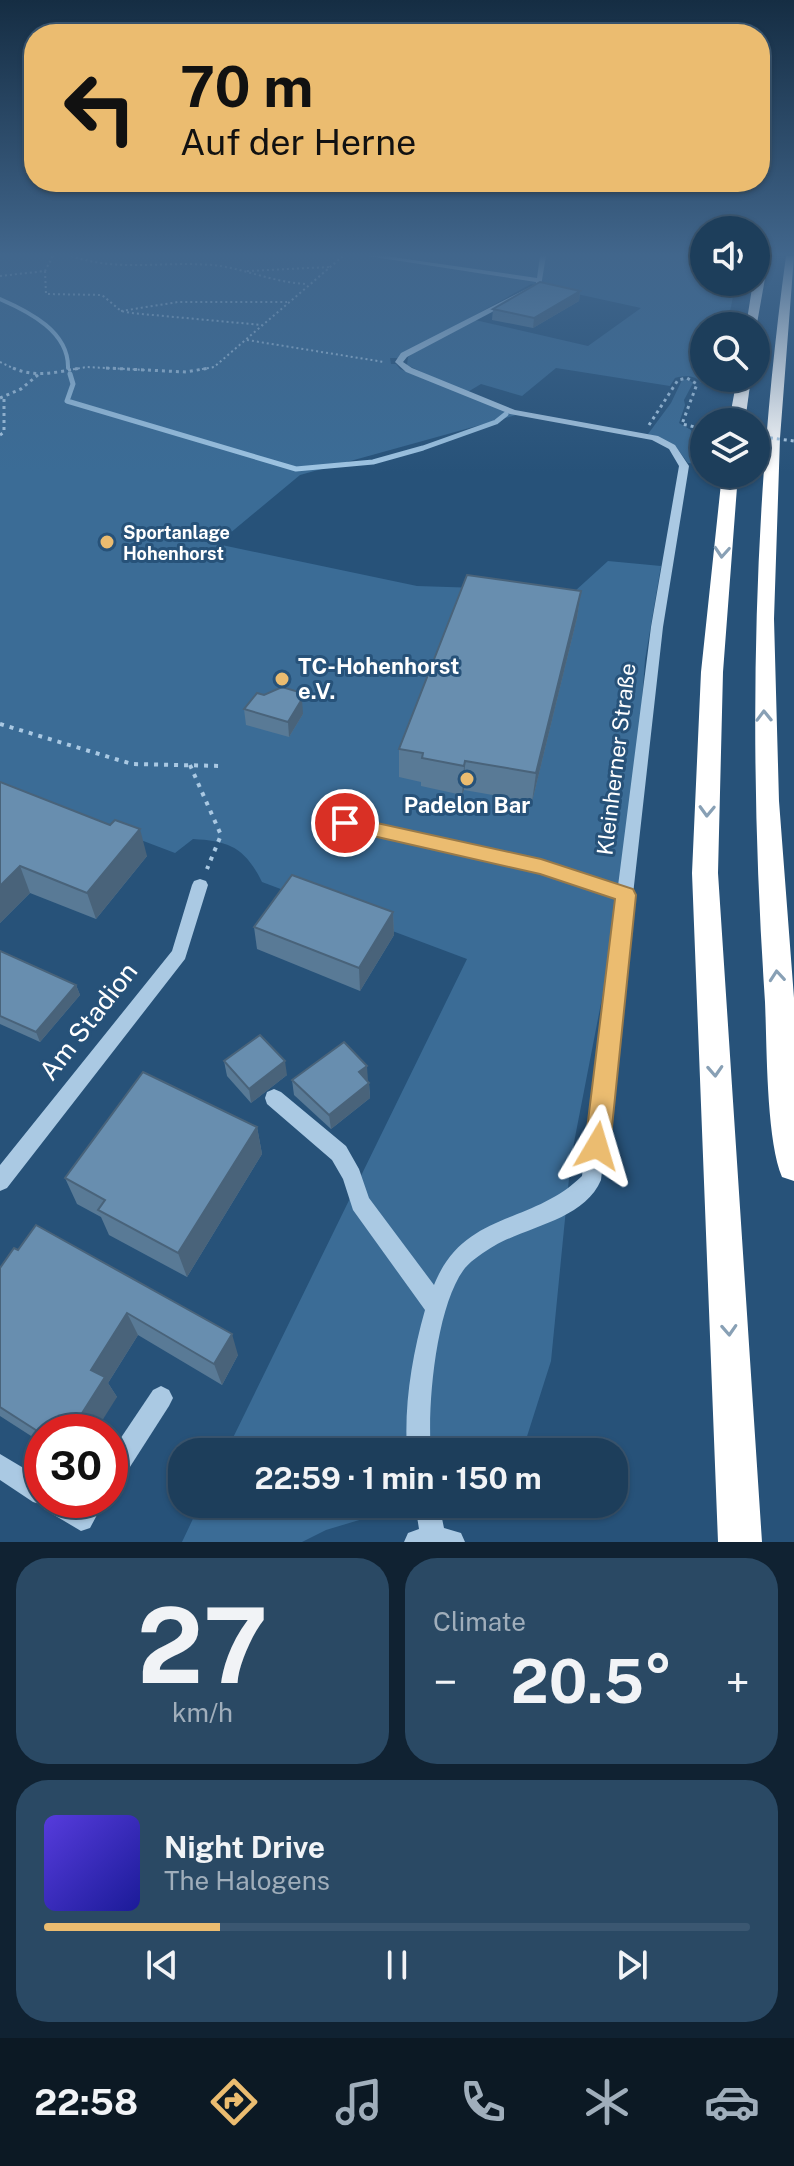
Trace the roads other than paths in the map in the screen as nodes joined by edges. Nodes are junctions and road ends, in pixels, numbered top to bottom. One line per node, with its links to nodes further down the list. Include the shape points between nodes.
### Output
1 (456, 328): 6 (street, Kleinherner Straße, via 399,362 513,412 643,434 672,447 684,466 657,627)
2 (783, 328): 8 (highway, one-way to 2, via 766,835 763,652 772,419)
3 (729, 488): 17 (highway, one-way to 17, via 712,672 705,873)
4 (345, 823): 6 (street, via 541,867)
5 (200, 885): 9 (street, Am Stadion, via 179,954)
6 (626, 895): 10 (street, Kleinherner Straße, via 591,1180 574,1200 489,1237 457,1262)
7 (274, 1098): 10 (street, via 339,1153 360,1203)
8 (794, 1165)
9 (0, 1181)
10 (436, 1306): 12 (street, Kleinherner Straße, via 421,1386)
11 (161, 1398): 13 (street)
12 (419, 1438)
13 (128, 1448)
14 (0, 1466): 15 (street)
15 (24, 1481)
16 (430, 1518): 18 (street)
17 (740, 1540)
18 (434, 1541)

